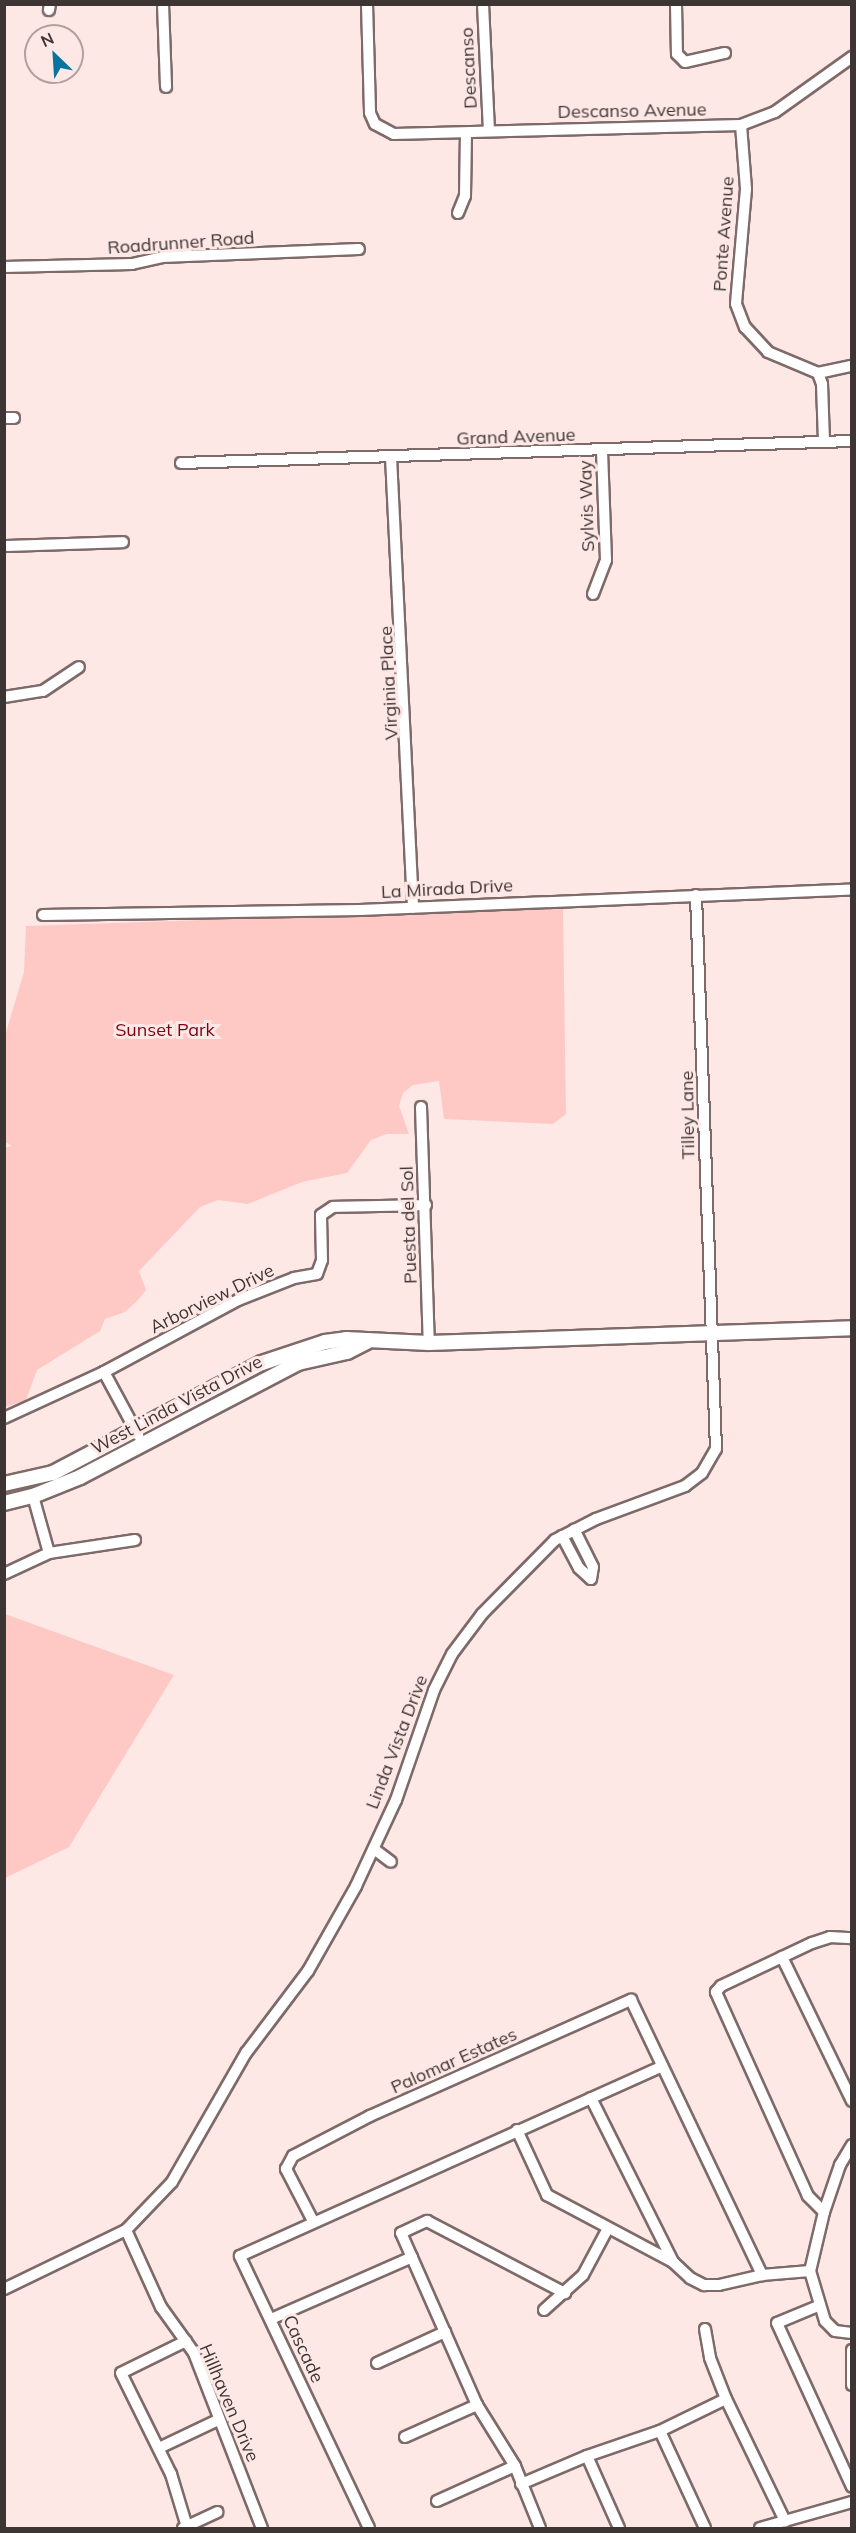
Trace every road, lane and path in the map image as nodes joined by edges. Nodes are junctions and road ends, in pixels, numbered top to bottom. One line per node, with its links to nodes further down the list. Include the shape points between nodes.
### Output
1 (163, 4): 7 (street)
2 (367, 4): 10 (street, Descanso Avenue, via 370,113 375,123 394,134)
3 (483, 4): 9 (street, Descanso)
4 (675, 4): 5 (street, via 677,54 685,62)
5 (725, 53)
6 (852, 57): 8 (street, Descanso Avenue, via 775,112)
7 (166, 87)
8 (741, 125): 9 (street, Descanso Avenue); 15 (street, Ponte Avenue, via 746,189 736,304 745,327 768,352)
9 (489, 130): 10 (street, Descanso Avenue)
10 (466, 133): 11 (street, via 465,196)
11 (458, 213)
12 (359, 249): 13 (street, Roadrunner Road, via 162,257 132,264)
13 (4, 267)
14 (852, 366): 15 (street)
15 (818, 373): 17 (street, via 822,384)
16 (852, 441): 17 (street, Grand Avenue)
17 (824, 442): 18 (street, Grand Avenue)
18 (602, 450): 19 (street, Grand Avenue); 23 (street, Sylvis Way, via 606,560)
19 (391, 457): 20 (street, Grand Avenue); 28 (street, Virginia Place)
20 (181, 463)
21 (123, 542): 22 (street)
22 (4, 546)
23 (592, 594)
24 (79, 667): 25 (street, via 43,691)
25 (4, 697)
26 (852, 890): 27 (street, La Mirada Drive)
27 (696, 896): 28 (street, La Mirada Drive); 33 (street, Tilley Lane)
28 (413, 907): 29 (street, La Mirada Drive)
29 (43, 915)
30 (421, 1107): 31 (street, Puesta del Sol)
31 (426, 1205): 35 (street, Puesta del Sol); 36 (street, Arborview Drive, via 333,1207 321,1215 322,1260 317,1274 294,1278 238,1300)
32 (852, 1328): 33 (main road)
33 (714, 1333): 35 (main road, West Linda Vista Drive); 43 (street, Linda Vista Drive, via 716,1449 702,1473 670,1493)
34 (367, 1342): 35 (main road, West Linda Vista Drive); 38 (main road, West Linda Vista Drive, via 346,1339 292,1350); 39 (main road, West Linda Vista Drive, via 347,1352 298,1363)
35 (429, 1343)
36 (104, 1372): 37 (street, Arborview Drive); 38 (street)
37 (4, 1418)
38 (135, 1429): 39 (street); 40 (main road, West Linda Vista Drive, via 52,1473)
39 (142, 1445): 41 (main road, West Linda Vista Drive)
40 (4, 1484)
41 (33, 1496): 42 (main road, West Linda Vista Drive); 46 (street)
42 (4, 1503)
43 (574, 1529): 44 (street, Linda Vista Drive); 44 (street, via 593,1567 591,1579 579,1568)
44 (562, 1536): 48 (street, Linda Vista Drive, via 482,1614 452,1654 434,1690)
45 (135, 1540): 46 (street)
46 (49, 1553): 47 (street)
47 (4, 1574)
48 (374, 1849): 49 (street); 59 (street, Linda Vista Drive, via 308,1971 246,2053 172,2182)
49 (391, 1862)
50 (852, 1938): 51 (street, via 830,1937)
51 (783, 1957): 54 (street); 57 (street, via 721,1986 716,1992 808,2196)
52 (660, 2067): 53 (street); 58 (street, Palomar Estates, via 631,2000 370,2116 293,2156 286,2169); 64 (street)
53 (591, 2098): 55 (street); 62 (street)
54 (852, 2101)
55 (517, 2130): 58 (street); 60 (street, via 547,2195)
56 (852, 2145): 57 (street, via 840,2165)
57 (824, 2212): 63 (street)
58 (313, 2221): 69 (street, Cascade, via 240,2256)
59 (126, 2230): 65 (street, Linda Vista Drive); 73 (street, Hillhaven Drive, via 161,2307)
60 (607, 2230): 62 (street); 66 (street, via 583,2275)
61 (412, 2257): 66 (street, via 401,2233 427,2221); 69 (street); 71 (street)
62 (673, 2262): 64 (street, via 704,2285)
63 (810, 2271): 64 (street); 67 (street)
64 (762, 2275)
65 (4, 2289)
66 (565, 2293): 68 (street)
67 (819, 2307): 72 (street, via 835,2331); 86 (street, via 777,2323)
68 (544, 2310)
69 (271, 2319): 93 (street, Cascade)
70 (705, 2329): 77 (street, via 710,2358)
71 (445, 2332): 75 (street); 78 (street)
72 (852, 2333)
73 (186, 2342): 79 (street, Hillhaven Drive); 82 (street, via 121,2373)
74 (852, 2350): 76 (street)
75 (377, 2363)
76 (852, 2385)
77 (726, 2399): 80 (street); 90 (street)
78 (477, 2405): 81 (street); 84 (street)
79 (218, 2420): 82 (street); 92 (street, Hillhaven Drive)
80 (660, 2432): 83 (street); 96 (street)
81 (405, 2437)
82 (159, 2448): 91 (street)
83 (586, 2456): 85 (street); 95 (street)
84 (515, 2466): 85 (street); 87 (street)
85 (521, 2484): 94 (street)
86 (852, 2487)
87 (437, 2501)
88 (852, 2502): 90 (street)
89 (218, 2512): 91 (street)
90 (785, 2521): 97 (street)
91 (185, 2528)
92 (262, 2529)
93 (369, 2529)
94 (540, 2529)
95 (619, 2529)
96 (705, 2529)
97 (760, 2529)

